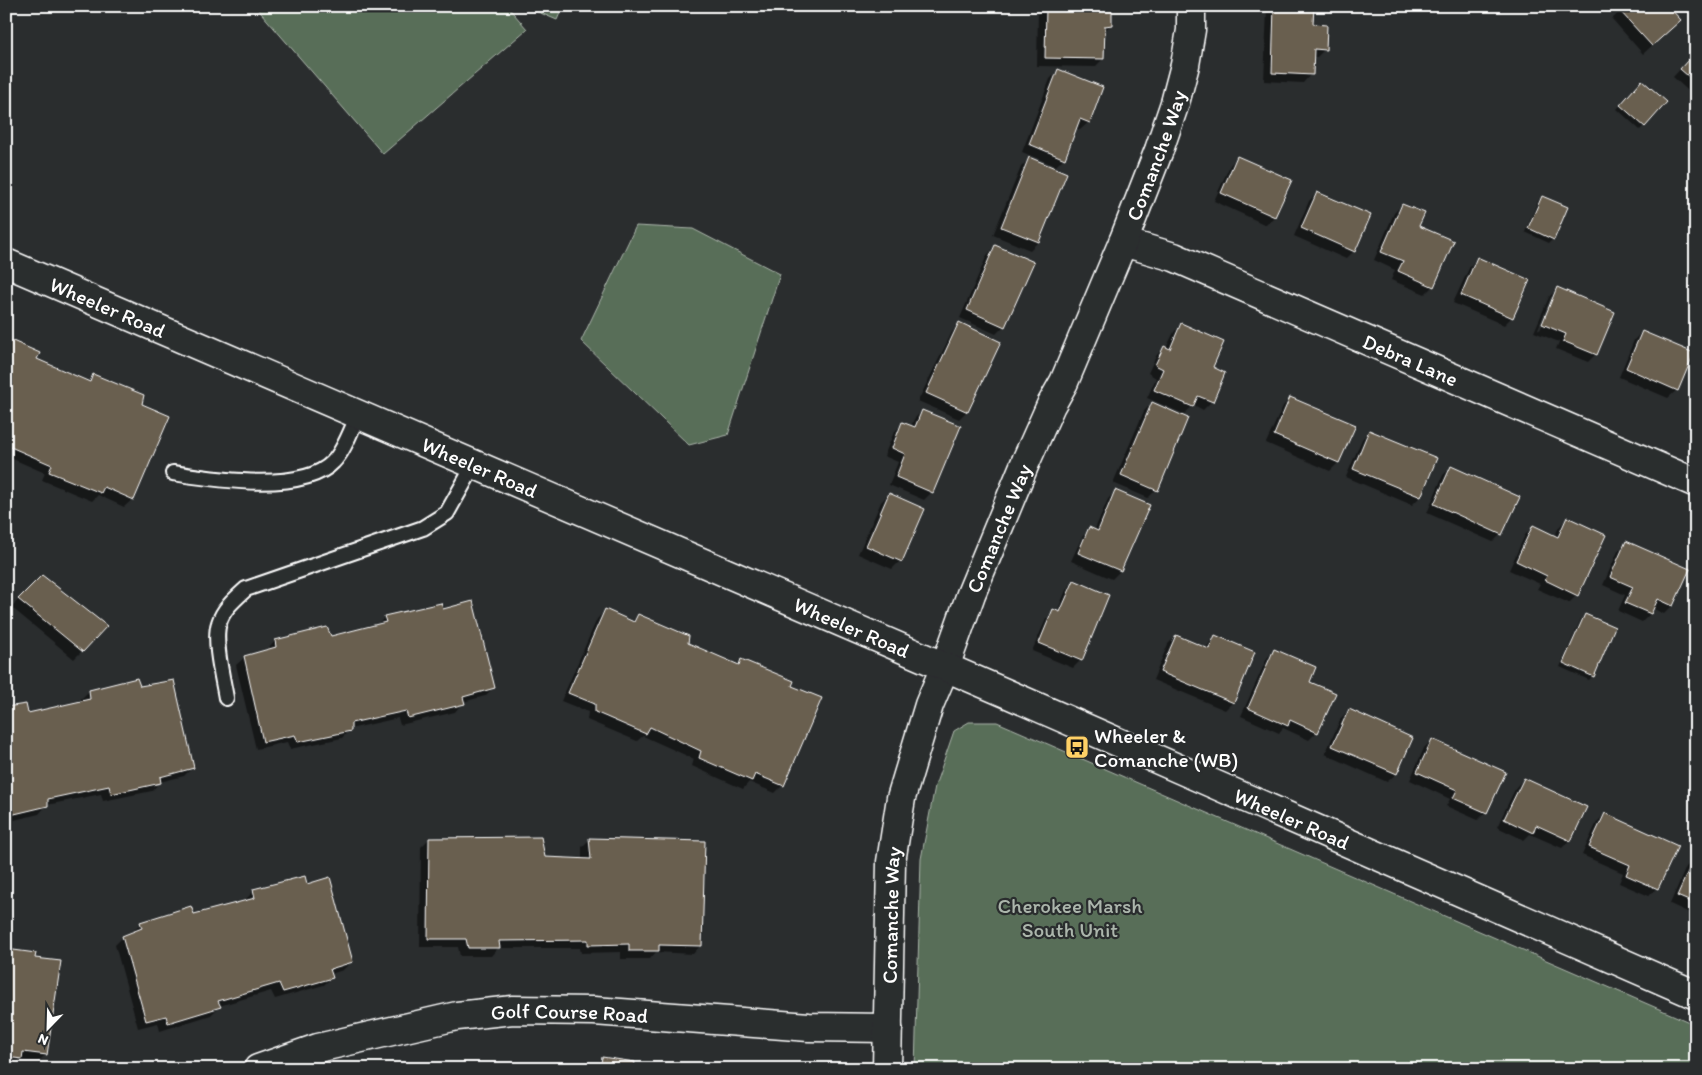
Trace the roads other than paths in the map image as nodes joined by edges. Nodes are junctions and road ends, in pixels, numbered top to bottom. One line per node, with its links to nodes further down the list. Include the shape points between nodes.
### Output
1 (1191, 6): 2 (street, Comanche Way, via 1191,30 1175,103)
2 (1124, 242): 7 (street, Debra Lane, via 1174,257); 8 (street, Comanche Way, via 1064,382 1050,405 1026,460)
3 (6, 262): 4 (street, Wheeler Road)
4 (358, 415): 5 (street, Wheeler Road); 6 (lane, via 334,462 316,474 246,481)
5 (474, 465): 8 (street, Wheeler Road); 9 (lane, via 447,513 423,528 246,589 228,606 218,624 218,654)
6 (173, 473)
7 (1696, 483)
8 (945, 667): 10 (street, Wheeler Road); 11 (street, Comanche Way, via 929,705 901,798 892,853)
9 (226, 698)
10 (1696, 995)
11 (888, 1028): 12 (street, Golf Course Road, via 808,1027 594,1011 513,1010 456,1016 318,1048); 13 (street, Comanche Way)
12 (258, 1069)
13 (887, 1069)

